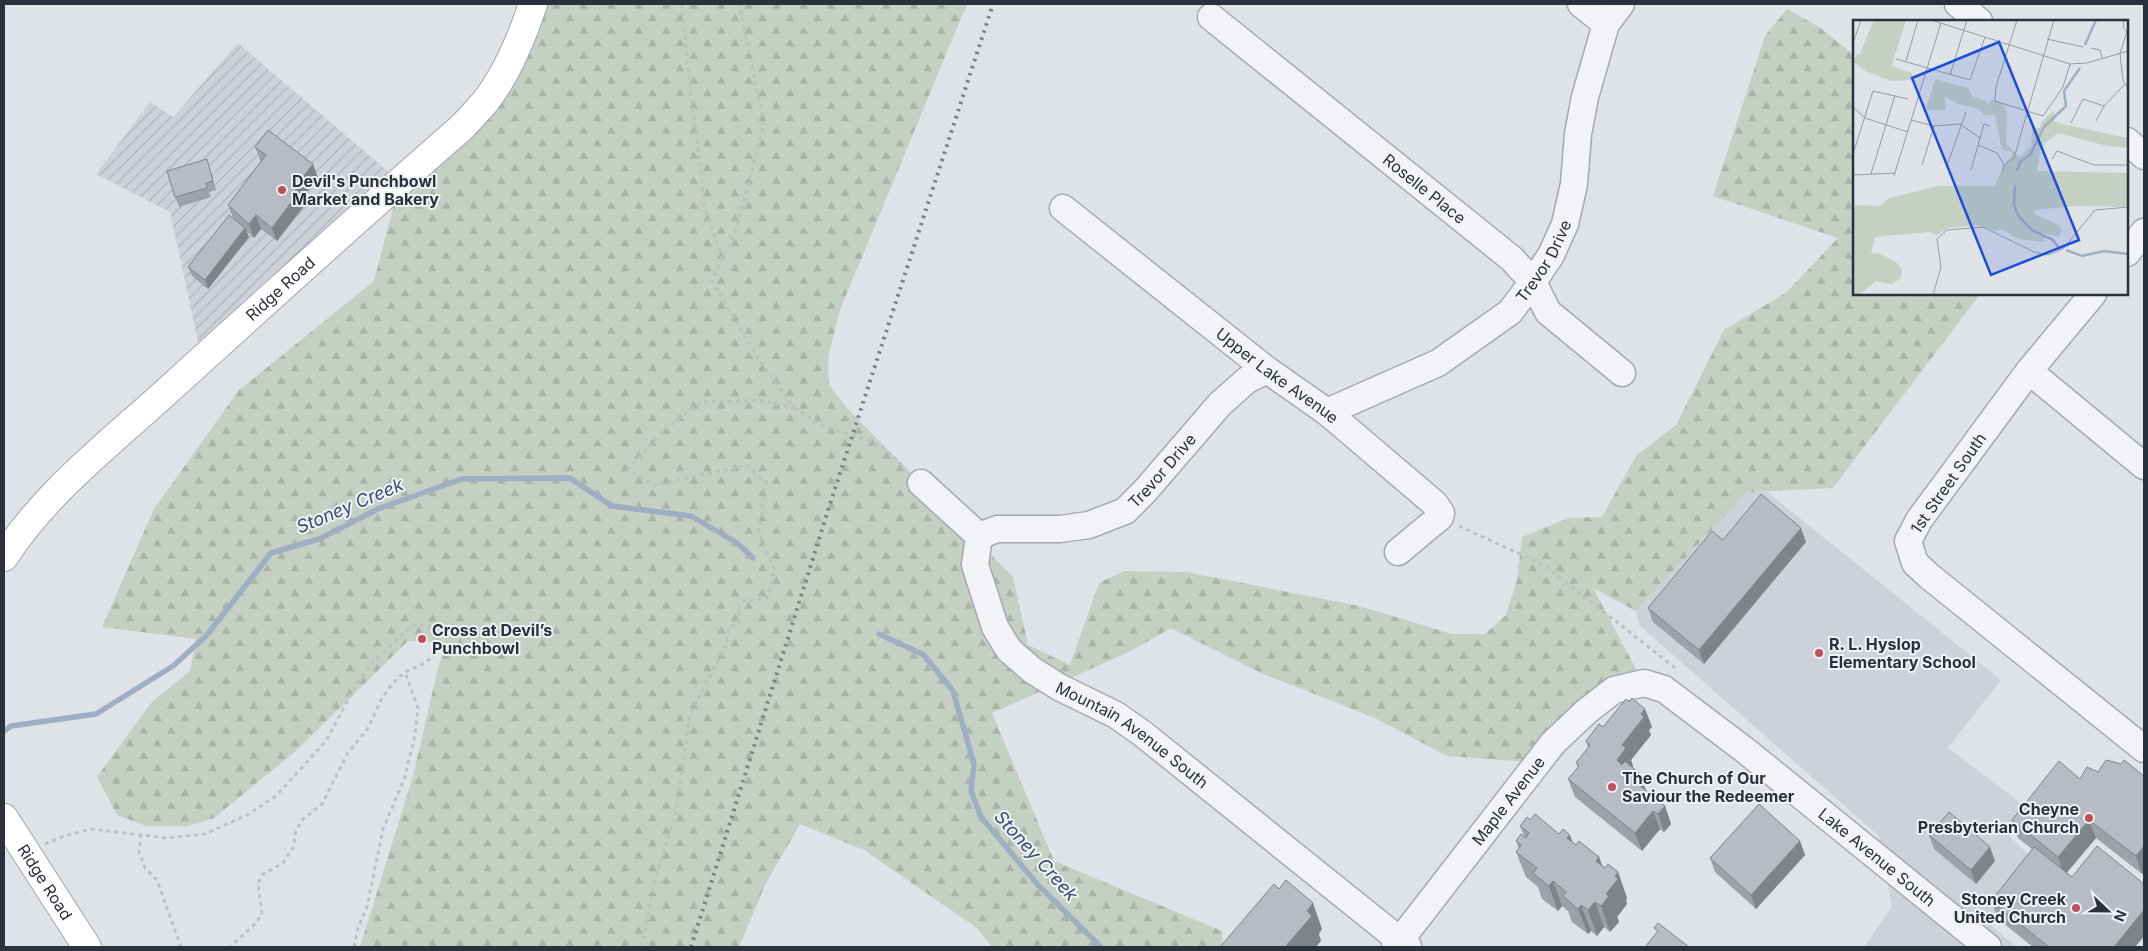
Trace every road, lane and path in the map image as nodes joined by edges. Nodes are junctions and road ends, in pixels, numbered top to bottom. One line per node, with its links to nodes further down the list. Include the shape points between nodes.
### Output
1 (533, 4): 27 (main road, Ridge Road, via 504,72 486,101 461,128 57,491 19,533)
2 (682, 4): 14 (path, via 705,208)
3 (740, 4): 14 (path, via 764,124 737,227)
4 (1581, 4): 6 (street)
5 (1958, 4): 8 (street)
6 (1613, 14): 15 (street, Trevor Drive, via 1585,97 1574,184 1565,224 1551,255)
7 (1211, 17): 15 (street, Roselle Place, via 1512,259)
8 (1978, 20)
9 (2128, 142): 10 (street)
10 (2144, 156)
11 (1063, 208): 17 (street, Upper Lake Avenue)
12 (2144, 232): 13 (street)
13 (2128, 252)
14 (722, 258): 20 (path, via 712,281 759,360)
15 (1533, 282): 19 (street, Roselle Place, via 1548,312); 21 (street, Trevor Drive, via 1510,312 1438,363)
16 (2092, 295): 18 (street, 1st Street South)
17 (1267, 370): 21 (street, Upper Lake Avenue); 25 (street, Trevor Drive, via 1247,380 1220,404 1125,511 1089,525 1060,529 997,529)
18 (2029, 371): 22 (street); 31 (street, 1st Street South, via 1918,520 1908,541 1910,548 1915,563 1929,576)
19 (1622, 373)
20 (794, 408): 23 (path, via 824,426 872,442); 40 (path, via 759,400 701,402 663,431 628,470 654,485 747,465 766,483 759,533 774,568 768,598 739,602 739,622 730,628 725,648 690,714 676,812 654,883)
21 (1327, 412): 24 (street, Upper Lake Avenue, via 1435,504)
22 (2144, 466)
23 (921, 483): 25 (street)
24 (1440, 517): 26 (street); 28 (path, via 1544,565)
25 (979, 536): 35 (street, Mountain Avenue South, via 975,565 995,627 1009,650 1059,687 1116,715 1143,734)
26 (1398, 552)
27 (4, 557)
28 (1678, 670)
29 (405, 672): 33 (path, via 425,664 437,652 438,636 428,626 412,625 373,662 356,685 326,741 276,796 249,814 205,834 166,838); 38 (path, via 382,698 368,728 348,753 322,804 302,821 295,834 294,846 283,863 262,875 258,882 262,914); 39 (path, via 418,708 415,735 405,777 383,829 367,907)
30 (1644, 683): 35 (street, Maple Avenue, via 1614,690 1553,743); 41 (street, Lake Avenue South, via 1664,689 1746,751)
31 (2144, 749)
32 (4, 818): 34 (main road, Ridge Road)
33 (141, 834): 34 (path, via 91,829); 37 (path, via 139,852 145,868 157,880)
34 (26, 852): 36 (main road, Ridge Road)
35 (1401, 945)
36 (87, 947)
37 (181, 947)
38 (230, 947)
39 (354, 947)
40 (642, 947)
41 (1987, 947)

